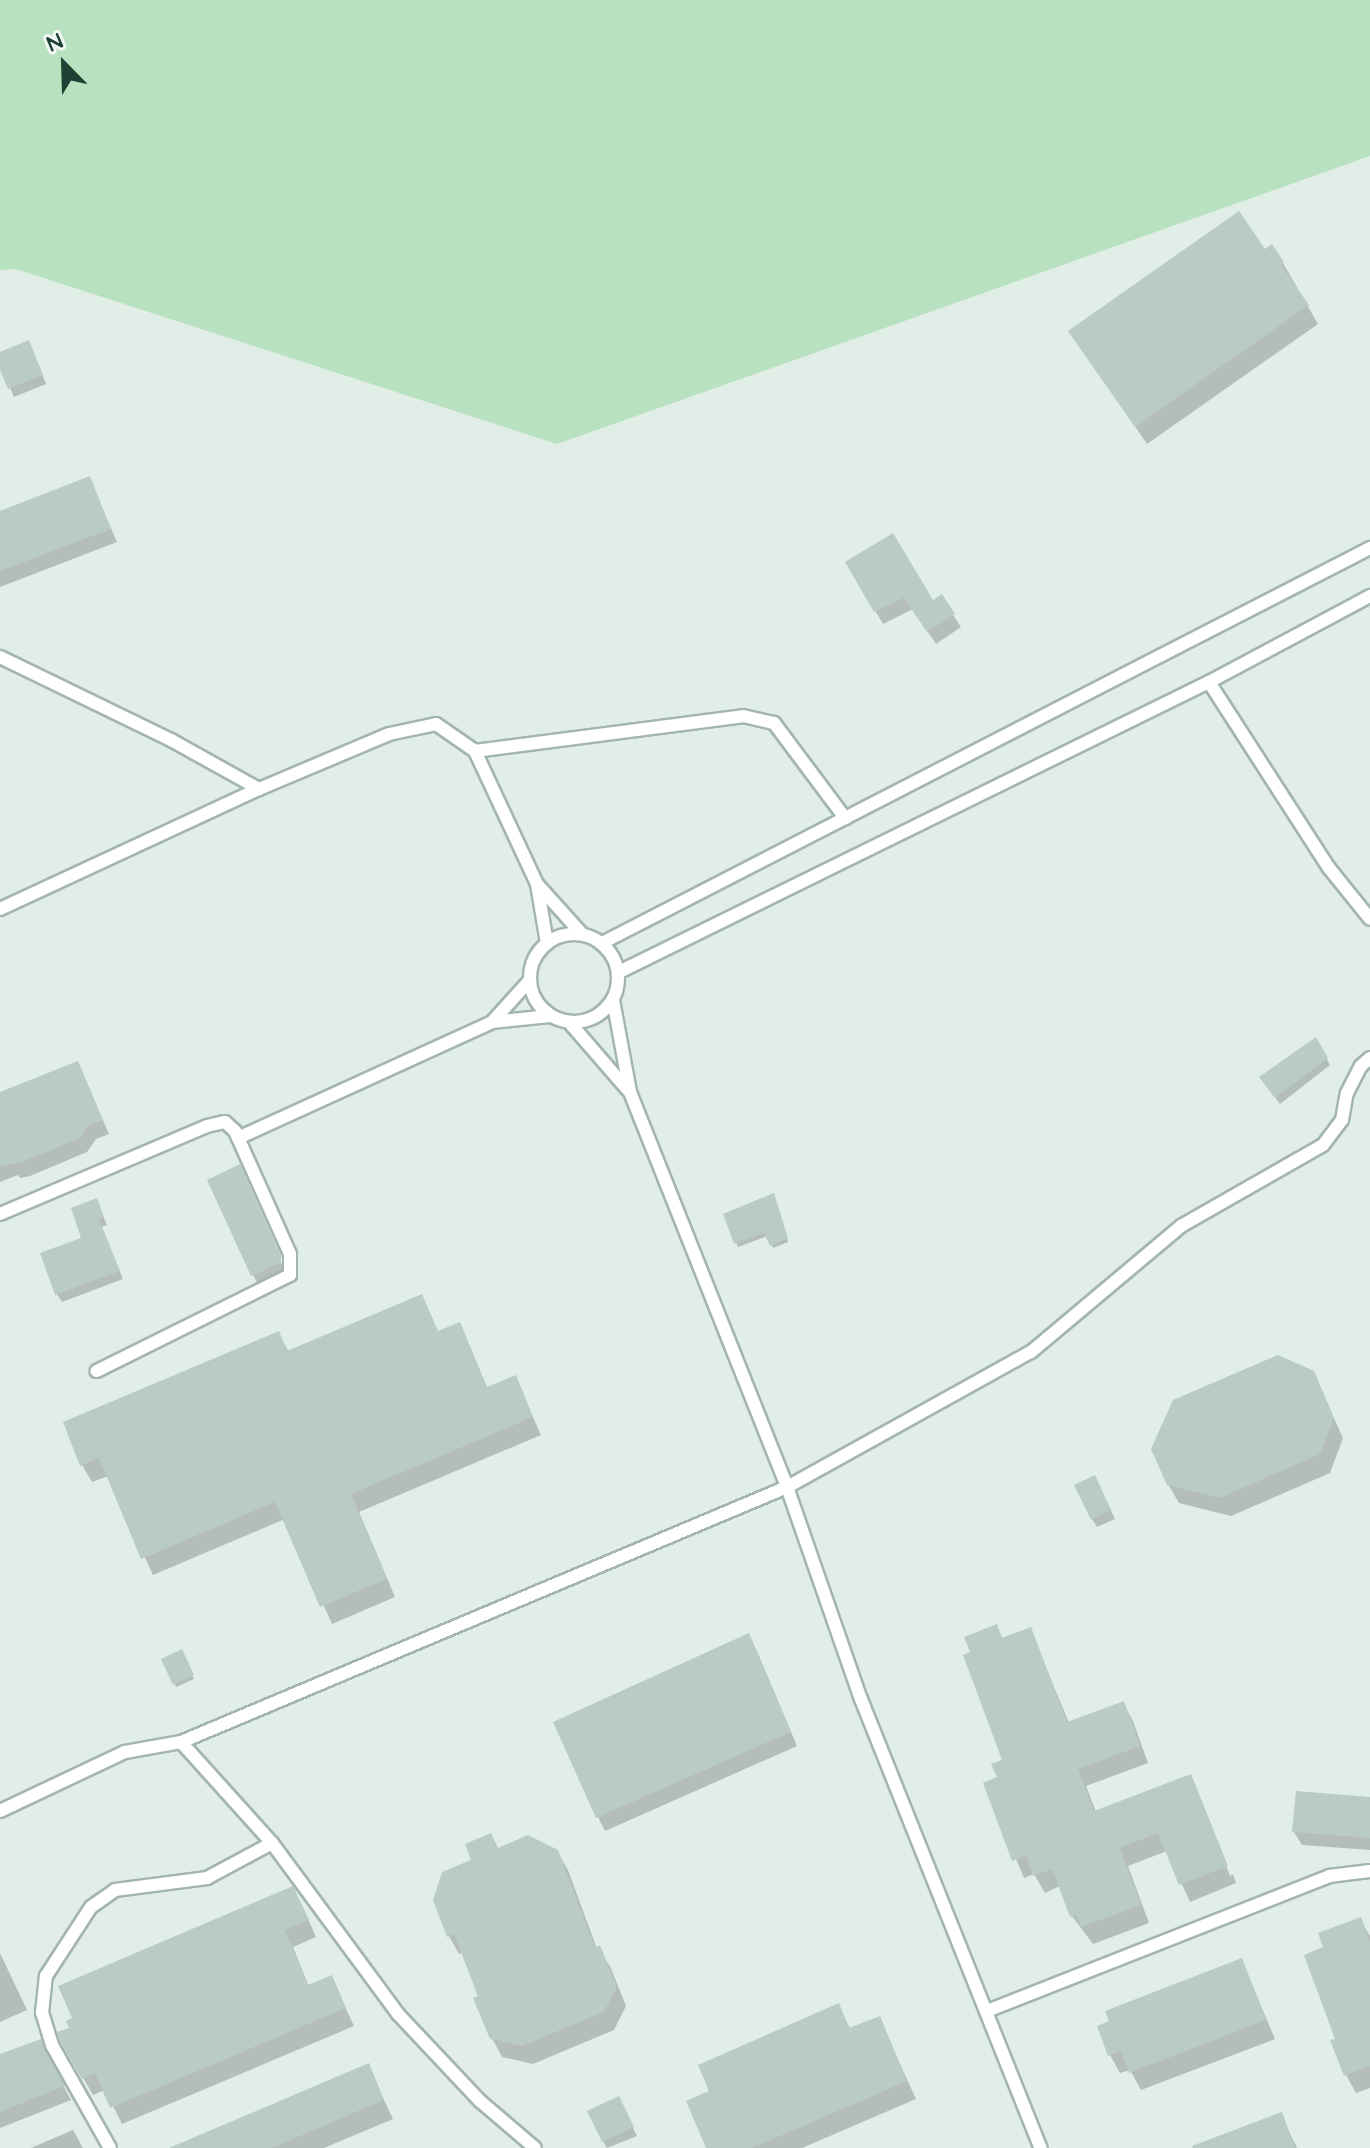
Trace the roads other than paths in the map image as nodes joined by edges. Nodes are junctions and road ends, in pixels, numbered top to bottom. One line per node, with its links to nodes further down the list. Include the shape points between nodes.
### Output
1 (1370, 548): 7 (lane)
2 (1370, 596): 4 (lane)
3 (0, 657): 6 (lane)
4 (1209, 682): 10 (lane, via 1329,868); 14 (lane)
5 (475, 751): 6 (lane, via 436,724 389,734); 7 (lane, via 743,716 774,723); 8 (lane)
6 (259, 789): 9 (lane)
7 (845, 818): 13 (lane)
8 (537, 884): 11 (lane); 12 (lane)
9 (0, 909)
10 (1370, 919)
11 (582, 934): 12 (lane); 13 (lane)
12 (547, 943): 15 (lane, via 531,966)
13 (602, 943): 14 (lane)
14 (619, 972): 16 (lane)
15 (529, 981): 17 (lane, via 532,995); 18 (lane)
16 (613, 1000): 19 (lane, via 594,1017); 21 (lane)
17 (550, 1016): 18 (lane); 19 (lane)
18 (492, 1022): 22 (lane)
19 (569, 1022): 21 (lane)
20 (1370, 1058): 25 (lane, via 1347,1093 1342,1120 1323,1145 1181,1226 1031,1352)
21 (630, 1092): 25 (lane)
22 (238, 1138): 23 (lane, via 225,1122 207,1126); 24 (lane, via 290,1254 290,1275)
23 (0, 1214)
24 (97, 1371)
25 (787, 1487): 26 (lane); 30 (lane, via 861,1699)
26 (181, 1742): 27 (lane, via 125,1752); 28 (lane)
27 (0, 1811)
28 (272, 1843): 31 (lane, via 207,1878 115,1890 91,1907 46,1976 42,2013 52,2045); 32 (lane, via 398,2014 480,2101)
29 (1370, 1871): 30 (lane, via 1329,1876)
30 (987, 2011): 33 (lane)
31 (110, 2148)
32 (535, 2148)
33 (1041, 2148)

